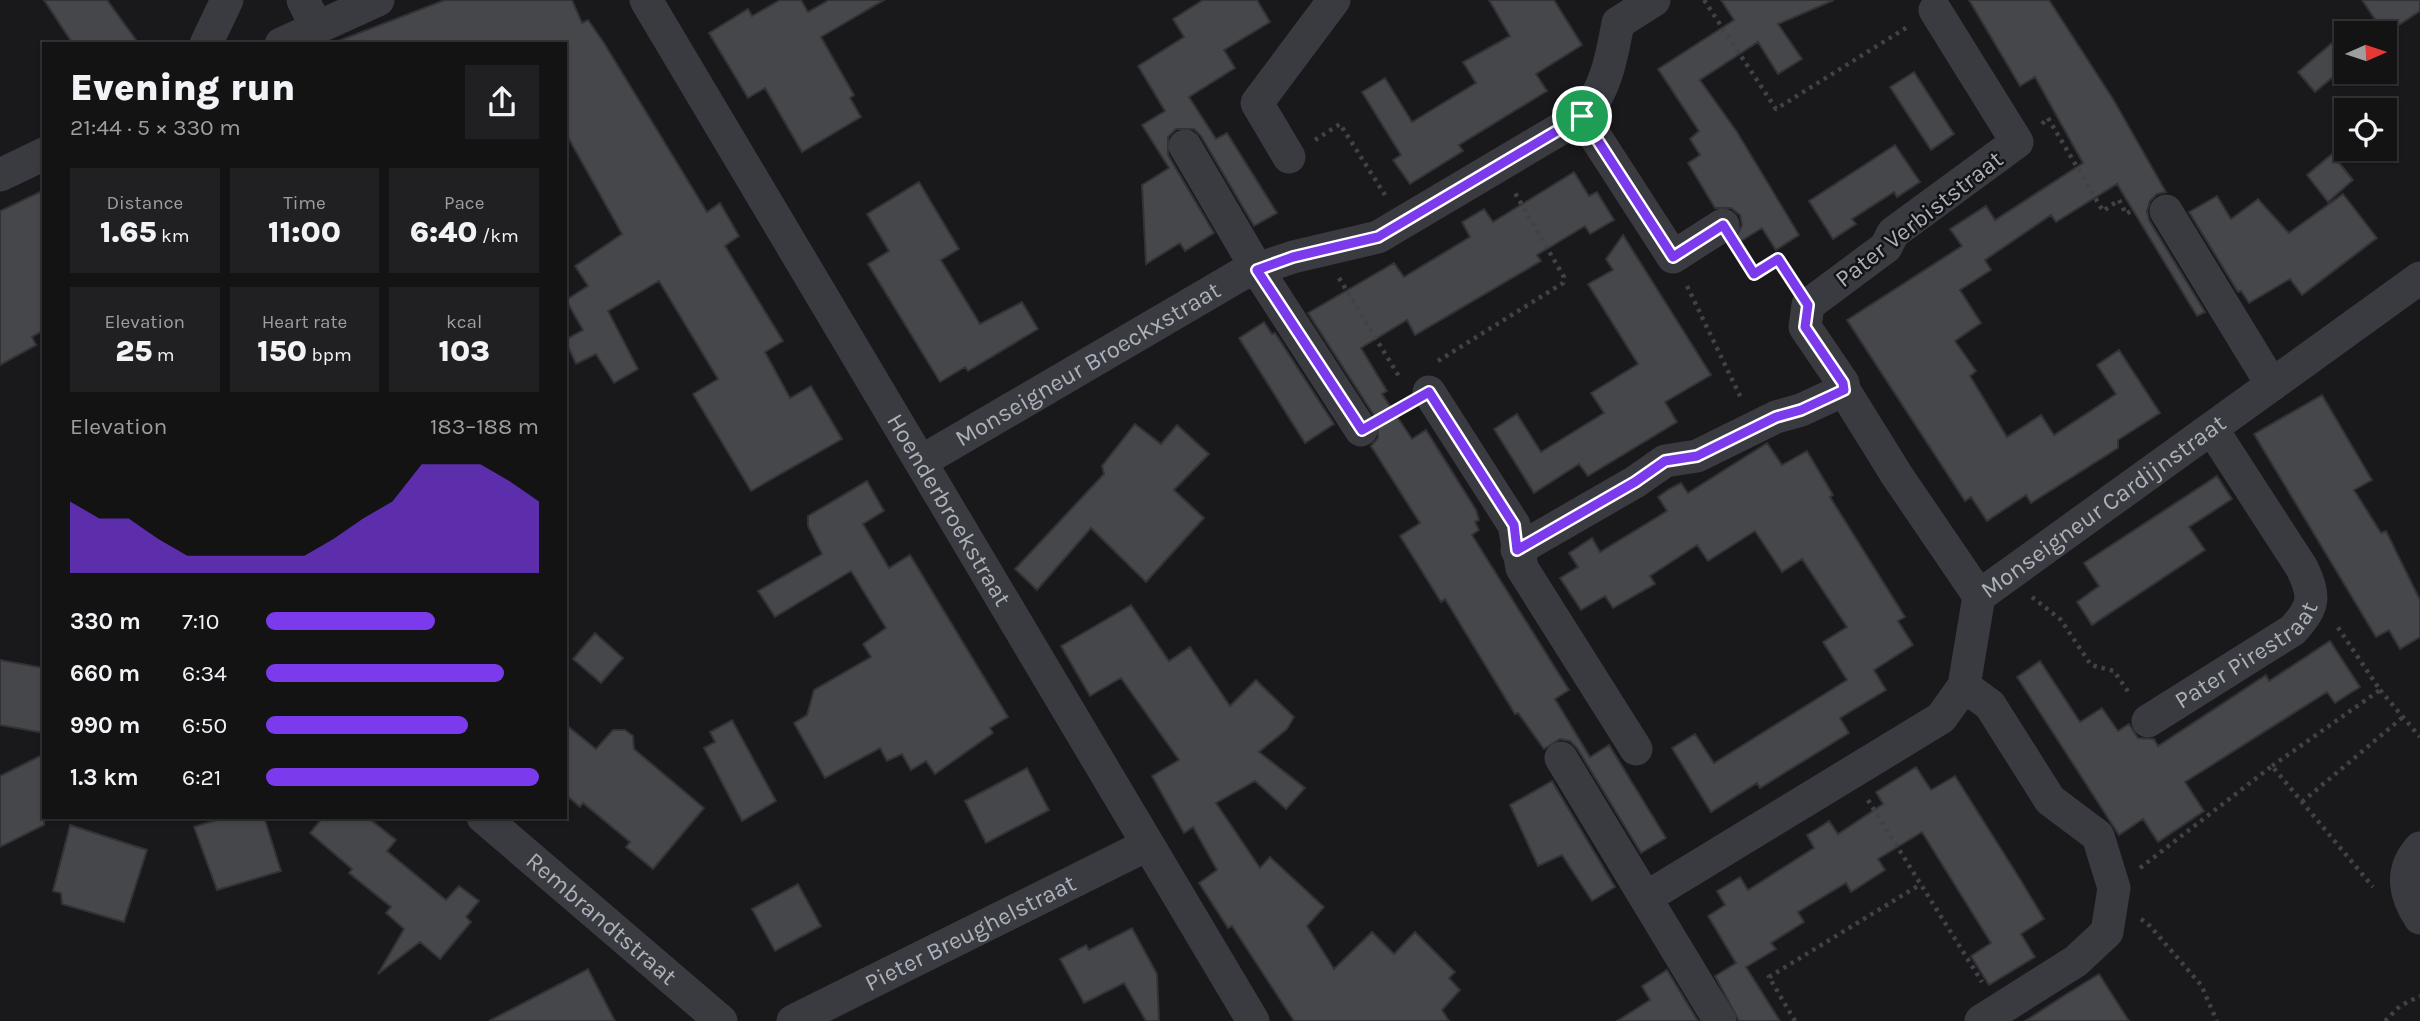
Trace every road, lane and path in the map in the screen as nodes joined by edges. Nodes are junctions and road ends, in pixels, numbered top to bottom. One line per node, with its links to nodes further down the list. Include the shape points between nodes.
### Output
1 (227, 0): 10 (street)
2 (378, 0): 9 (street)
3 (646, 0): 33 (street, Hoenderbroekstraat)
4 (1334, 0): 16 (street, via 1257,103)
5 (1654, 0): 8 (street, Monseigneur Broeckxstraat)
6 (1704, 0): 7 (path, via 1776,109)
7 (1935, 10): 26 (street, Pater Verbiststraat, via 2017,142 1893,233 1886,247)
8 (1610, 12): 12 (street, Monseigneur Broeckxstraat, via 1612,53 1595,102)
9 (310, 14): 11 (street)
10 (207, 42)
11 (283, 42)
12 (1582, 116): 17 (street, Monseigneur Broeckxstraat); 23 (street)
13 (2031, 116): 19 (path, via 2038,127 2048,118 2103,211 2119,200 2126,214 2139,207 2148,220)
14 (1185, 146): 24 (street)
15 (42, 155): 18 (street)
16 (1289, 158): 20 (path, via 1340,124)
17 (1499, 165): 20 (street, Monseigneur Broeckxstraat); 29 (path, via 1564,277 1563,283 1418,373)
18 (0, 175)
19 (2166, 211): 27 (street)
20 (1402, 223): 22 (street, Monseigneur Broeckxstraat, via 1378,237)
21 (1723, 225): 23 (street); 26 (path, via 1754,274 1778,259)
22 (1322, 250): 24 (street, Monseigneur Broeckxstraat); 29 (path, via 1413,400)
23 (1673, 257): 30 (path)
24 (1257, 270): 32 (street); 33 (street, Monseigneur Broeckxstraat, via 1240,275)
25 (2420, 278): 27 (street, Monseigneur Cardijnstraat)
26 (1808, 305): 28 (street, via 1805,327)
27 (2272, 385): 31 (street, Monseigneur Cardijnstraat)
28 (1844, 390): 30 (street); 37 (street)
29 (1429, 392): 34 (street, via 1514,525)
30 (1755, 427): 34 (street, via 1697,456 1665,461)
31 (2212, 429): 35 (street, Monseigneur Cardijnstraat); 36 (street, Pater Pirestraat)
32 (1362, 430)
33 (922, 461): 49 (street, Hoenderbroekstraat)
34 (1517, 550): 43 (street, via 1522,568)
35 (2006, 577): 37 (street, Monseigneur Cardijnstraat); 41 (path, via 2061,620 2091,665 2114,671)
36 (2312, 589): 39 (path); 41 (street, Pater Pirestraat, via 2309,611 2293,630)
37 (1979, 596): 38 (street, Monseigneur Cardijnstraat)
38 (1964, 686): 46 (street, Monseigneur Cardijnstraat, via 1941,718); 53 (street, via 1990,705 2050,800 2098,836)
39 (2380, 690): 40 (path); 45 (path)
40 (2403, 717): 42 (path); 47 (path)
41 (2148, 721)
42 (2420, 737)
43 (1636, 749)
44 (1561, 758): 54 (street)
45 (2272, 766): 47 (path); 53 (path)
46 (1851, 772): 51 (path); 54 (street, Monseigneur Cardijnstraat)
47 (2302, 802): 52 (path)
48 (484, 819): 58 (street, Rembrandtstraat)
49 (1147, 845): 59 (street, Pieter Breughelstraat); 60 (street, Hoenderbroekstraat)
50 (2420, 848): 55 (street, via 2405,876 2408,895)
51 (1921, 884): 57 (path); 62 (path, via 1769,977)
52 (2374, 888)
53 (2113, 895): 57 (street, via 2107,932 2076,961); 63 (path, via 2150,926 2201,985)
54 (1647, 897): 61 (street)
55 (2420, 918)
56 (2420, 996): 64 (path)
57 (1990, 1015)
58 (720, 1021)
59 (793, 1021)
60 (1253, 1021)
61 (1720, 1021)
62 (1795, 1021)
63 (2217, 1021)
64 (2385, 1021)

